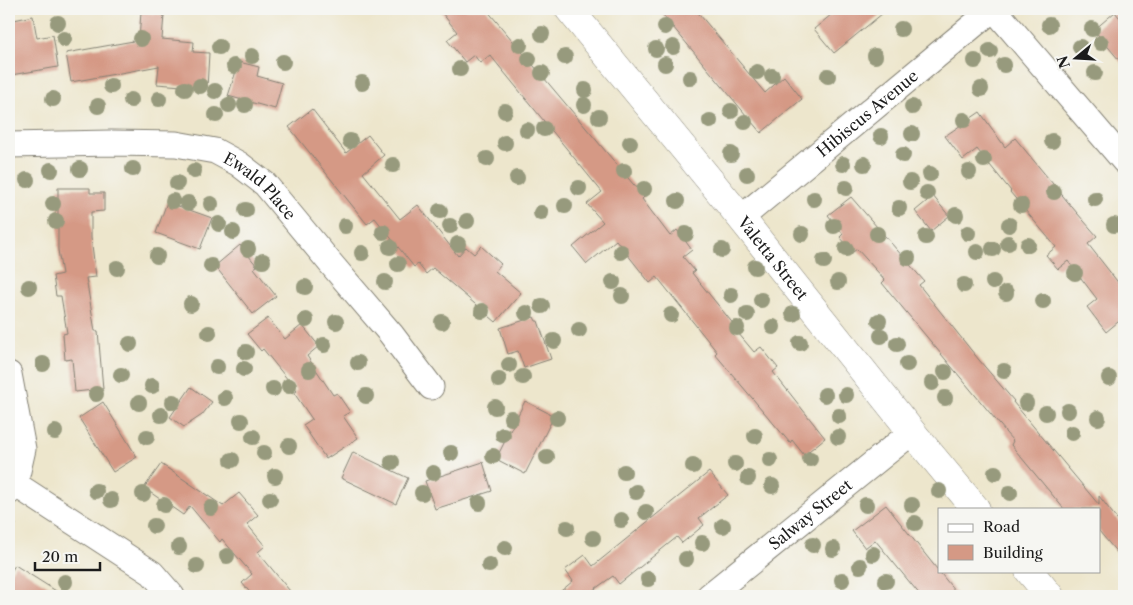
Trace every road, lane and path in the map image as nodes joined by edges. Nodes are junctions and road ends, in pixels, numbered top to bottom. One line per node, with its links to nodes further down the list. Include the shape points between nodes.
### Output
1 (568, 9): 5 (street, Valetta Street)
2 (993, 9): 4 (street); 5 (street, Hibiscus Avenue)
3 (9, 145): 7 (street, Ewald Place, via 176,144 215,151 239,164 265,184)
4 (1124, 161)
5 (741, 218): 8 (street, Valetta Street)
6 (9, 374): 9 (street, via 23,449)
7 (431, 387)
8 (912, 432): 10 (street, Valetta Street); 15 (street, Salway Street)
9 (12, 488): 14 (street, via 152,573)
10 (975, 508)
11 (17, 521): 12 (path)
12 (9, 534)
13 (1030, 572): 16 (street)
14 (172, 596)
15 (709, 596)
16 (1050, 596)

